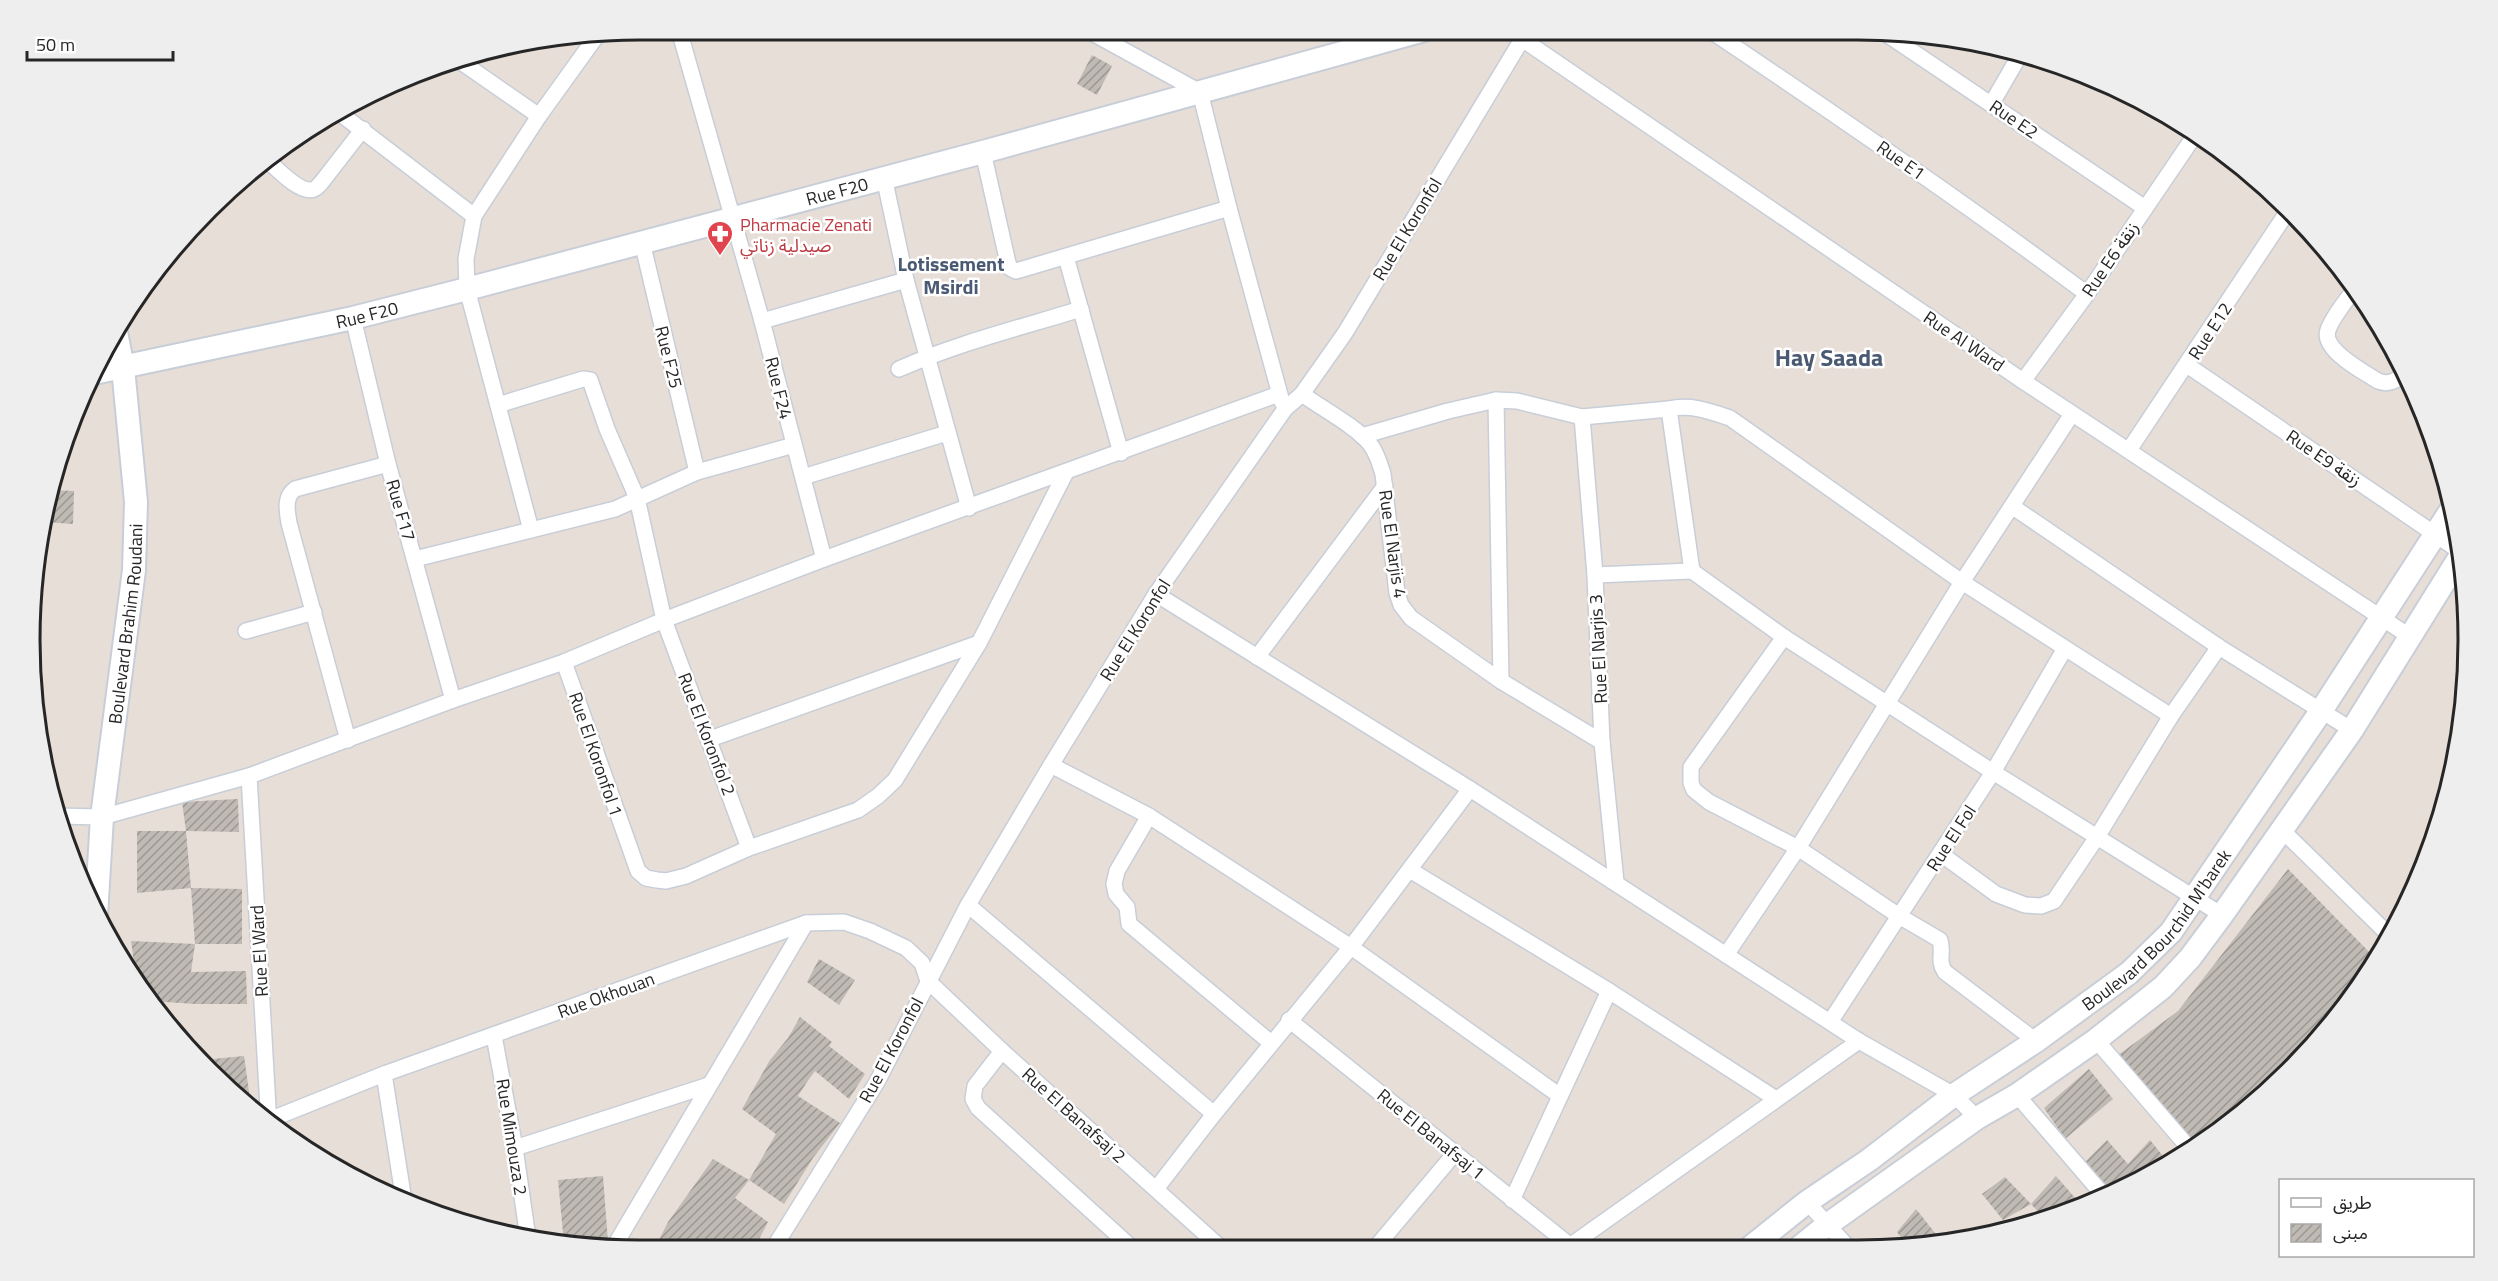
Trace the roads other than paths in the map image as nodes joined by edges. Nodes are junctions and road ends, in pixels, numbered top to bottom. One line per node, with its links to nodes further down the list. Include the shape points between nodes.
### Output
1 (682, 40): 23 (street, Rue F24)
2 (1105, 40): 11 (street)
3 (1388, 40): 11 (main road, Rue F20)
4 (1522, 40): 44 (street, Rue El Koronfol, via 1345,333)
5 (1532, 40): 43 (street, Rue Al Ward)
6 (1724, 40): 29 (street, Rue E1, via 1987,220)
7 (1899, 42): 12 (street, Rue E2)
8 (592, 43): 13 (street)
9 (2016, 62): 12 (street)
10 (468, 66): 13 (street)
11 (1200, 92): 17 (main road, Rue F20); 20 (street)
12 (1992, 103): 21 (street, Rue E2)
13 (539, 116): 22 (street)
14 (346, 118): 15 (street)
15 (363, 129): 18 (street, via 313,190 297,186); 22 (street)
16 (2190, 142): 21 (street, Rue E6 زنقة)
17 (983, 152): 19 (main road, Rue F20); 26 (street, via 1010,267 1016,271)
18 (273, 165)
19 (884, 177): 23 (main road, Rue F20); 27 (street)
20 (1229, 208): 26 (street); 46 (street)
21 (2145, 208): 29 (street, Rue E6 زنقة)
22 (474, 216): 28 (street, via 466,259)
23 (733, 218): 25 (main road, Rue F20); 33 (street, Rue F24)
24 (2284, 218): 38 (street, Rue E12)
25 (642, 242): 28 (main road, Rue F20); 57 (street, Rue F25)
26 (1066, 257): 31 (street)
27 (906, 280): 33 (street); 36 (street)
28 (467, 289): 32 (main road, Rue F20); 47 (street)
29 (2086, 294): 43 (street, Rue E6 زنقة)
30 (2349, 297): 42 (street, via 2328,330 2333,351 2378,381 2387,384)
31 (1081, 309): 36 (street); 55 (street)
32 (353, 318): 37 (main road, Rue F20); 56 (street, Rue F17)
33 (762, 321): 53 (street, Rue F24)
34 (120, 343): 37 (main road)
35 (117, 347): 39 (main road, Boulevard Brahim Roudani)
36 (927, 357): 40 (street); 51 (street)
37 (145, 362): 39 (main road, Rue F20)
38 (2187, 365): 54 (street, Rue E12); 66 (street, Rue E9 زنقة)
39 (123, 368): 41 (main road, Rue F20); 101 (main road, Boulevard Brahim Roudani, via 136,502 134,570)
40 (899, 369)
41 (104, 371)
42 (2397, 378)
43 (2024, 381): 49 (street, Rue Al Ward)
44 (1302, 394): 46 (street, Rue El Koronfol); 52 (street)
45 (1496, 400): 50 (street, via 1517,401); 52 (street); 86 (street)
46 (1282, 402): 55 (street); 74 (street, Rue El Koronfol)
47 (498, 405): 61 (street, Rue El Koronfol 2, via 590,380); 65 (street)
48 (1669, 409): 50 (street); 71 (street); 73 (street, via 1683,406 1730,418)
49 (2072, 414): 54 (street, Rue Al Ward); 62 (street)
50 (1582, 417): 72 (street, Rue El Narjis 3)
51 (947, 433): 59 (street); 63 (street)
52 (1362, 436): 60 (street, Rue El Narjis 4, via 1378,457)
53 (794, 445): 57 (street); 59 (street, Rue F24)
54 (2129, 450): 77 (street, Rue Al Ward)
55 (1121, 453): 58 (street)
56 (388, 464): 68 (street, Rue F17); 75 (street, via 294,489 290,494 289,523)
57 (697, 472): 61 (street)
58 (1065, 474): 63 (street); 81 (street, Rue El Koronfol 1)
59 (803, 477): 69 (street, Rue F24)
60 (1385, 486): 84 (street); 86 (street, Rue El Narjis 4, via 1394,578 1401,605 1411,618)
61 (637, 498): 65 (street, via 615,509); 76 (street, Rue El Koronfol 2)
62 (2013, 507): 73 (street); 82 (street)
63 (969, 508): 69 (street)
64 (2445, 519): 66 (main road, Boulevard Bourchid M'barek)
65 (531, 530): 68 (street)
66 (2434, 534): 67 (street, Rue E9 زنقة); 77 (main road, Boulevard Bourchid M'barek)
67 (2449, 545)
68 (415, 559): 87 (street, Rue F17)
69 (824, 559): 76 (street)
70 (2452, 567): 79 (main road, Boulevard Bourchid M'barek)
71 (1692, 571): 72 (street); 80 (street)
72 (1595, 575): 94 (street, Rue El Narjis 3)
73 (1962, 582): 83 (street); 88 (street)
74 (1156, 594): 84 (street); 95 (street, Rue El Koronfol)
75 (314, 612): 78 (street); 93 (street)
76 (664, 620): 85 (street); 92 (street, Rue El Koronfol 2)
77 (2381, 620): 79 (street, Rue Al Ward); 89 (main road, Boulevard Bourchid M'barek)
78 (246, 631)
79 (2409, 636): 91 (main road, Boulevard Bourchid M'barek)
80 (1784, 638): 88 (street); 105 (street, via 1691,767 1691,783 1709,802)
81 (979, 642): 92 (street); 104 (street, Rue El Koronfol 1, via 911,757 878,796 858,810)
82 (2219, 647): 89 (street); 90 (street)
83 (2064, 650): 90 (street); 96 (street, Rue El Fol)
84 (1257, 657): 98 (street)
85 (564, 662): 87 (street); 104 (street, Rue El Koronfol 1, via 638,871 646,878 666,881)
86 (1501, 681): 94 (street, Rue El Narjis 4)
87 (453, 700): 93 (street)
88 (1886, 703): 96 (street); 105 (street)
89 (2321, 711): 91 (street); 110 (main road, Boulevard Bourchid M'barek)
90 (2171, 716): 103 (street)
91 (2352, 730): 102 (main road, Boulevard Bourchid M'barek)
92 (710, 739): 104 (street, Rue El Koronfol 2)
93 (348, 740): 97 (street)
94 (1602, 742): 108 (street, Rue El Narjis 3)
95 (1051, 765): 100 (street); 111 (street, Rue El Koronfol)
96 (1993, 772): 103 (street); 106 (street, Rue El Fol)
97 (249, 776): 101 (street); 134 (street, Rue El Ward)
98 (1470, 789): 107 (street); 108 (street)
99 (67, 816): 101 (street)
100 (1149, 816): 116 (street); 126 (street, via 1113,884 1126,907 1129,924)
101 (102, 817): 109 (main road, Boulevard Brahim Roudani)
102 (2282, 830): 112 (main road, Boulevard Bourchid M'barek); 115 (street)
103 (2097, 837): 106 (street, via 2062,892 2054,901 2041,906 2025,905 1996,894); 110 (street)
104 (749, 848)
105 (1798, 848): 113 (street); 117 (street)
106 (1941, 854): 113 (street, Rue El Fol)
107 (1410, 870): 116 (street); 119 (street)
108 (1616, 882): 117 (street)
109 (97, 895)
110 (2195, 898): 112 (street); 125 (main road, Boulevard Bourchid M'barek, via 2171,932 2129,973)
111 (968, 905): 118 (street, Rue El Koronfol); 135 (street)
112 (2222, 915): 123 (main road, Boulevard Bourchid M'barek, via 2190,958 2151,999)
113 (1899, 916): 121 (street, Rue El Fol); 125 (street, via 1940,940 1940,964 1950,978)
114 (806, 923): 118 (street, Rue Okhouan, via 844,922 906,948 922,963); 122 (street, Rue Okhouan); 129 (street)
115 (2383, 929)
116 (1351, 947): 120 (street); 132 (street)
117 (1726, 955): 121 (street)
118 (928, 981): 127 (street, Rue El Banafsaj 2); 149 (street, Rue El Koronfol, via 877,1082)
119 (1609, 991): 132 (street); 133 (street)
120 (1289, 1020): 126 (street); 140 (street, Rue El Banafsaj 1)
121 (1830, 1022): 124 (street)
122 (494, 1036): 128 (street, Rue Okhouan); 139 (street, Rue Mimouza 2)
123 (2096, 1040): 131 (main road, Boulevard Bourchid M'barek); 138 (street)
124 (1858, 1041): 130 (street); 133 (street)
125 (2036, 1041): 130 (main road, Boulevard Bourchid M'barek)
126 (1271, 1043): 135 (street)
127 (1002, 1052): 141 (street, Rue El Banafsaj 2); 150 (street, via 975,1086 973,1099 978,1108)
128 (384, 1074): 137 (street, Rue Okhouan); 143 (street)
129 (710, 1085): 139 (street); 148 (street)
130 (1954, 1095): 136 (street); 145 (main road, Boulevard Bourchid M'barek)
131 (2017, 1095): 136 (main road, Boulevard Bourchid M'barek); 142 (street)
132 (1560, 1096): 144 (street)
133 (1776, 1099): 154 (street)
134 (268, 1111)
135 (1214, 1114): 141 (street)
136 (1977, 1118): 146 (main road, Boulevard Bourchid M'barek)
137 (278, 1119)
138 (2185, 1143)
139 (515, 1148): 147 (street, Rue Mimouza 2)
140 (1455, 1153): 144 (street, Rue El Banafsaj 1); 152 (street)
141 (1156, 1189): 151 (street, Rue El Banafsaj 2)
142 (2099, 1190)
143 (402, 1191)
144 (1512, 1200): 153 (street, Rue El Banafsaj 1)
145 (1807, 1202): 146 (street); 155 (main road, Boulevard Bourchid M'barek)
146 (1827, 1225): 156 (main road, Boulevard Bourchid M'barek); 157 (street)
147 (527, 1230)
148 (618, 1239)
149 (779, 1240)
150 (1123, 1240)
151 (1212, 1240)
152 (1382, 1240)
153 (1563, 1240)
154 (1579, 1240)
155 (1760, 1240)
156 (1808, 1240)
157 (1841, 1240)

